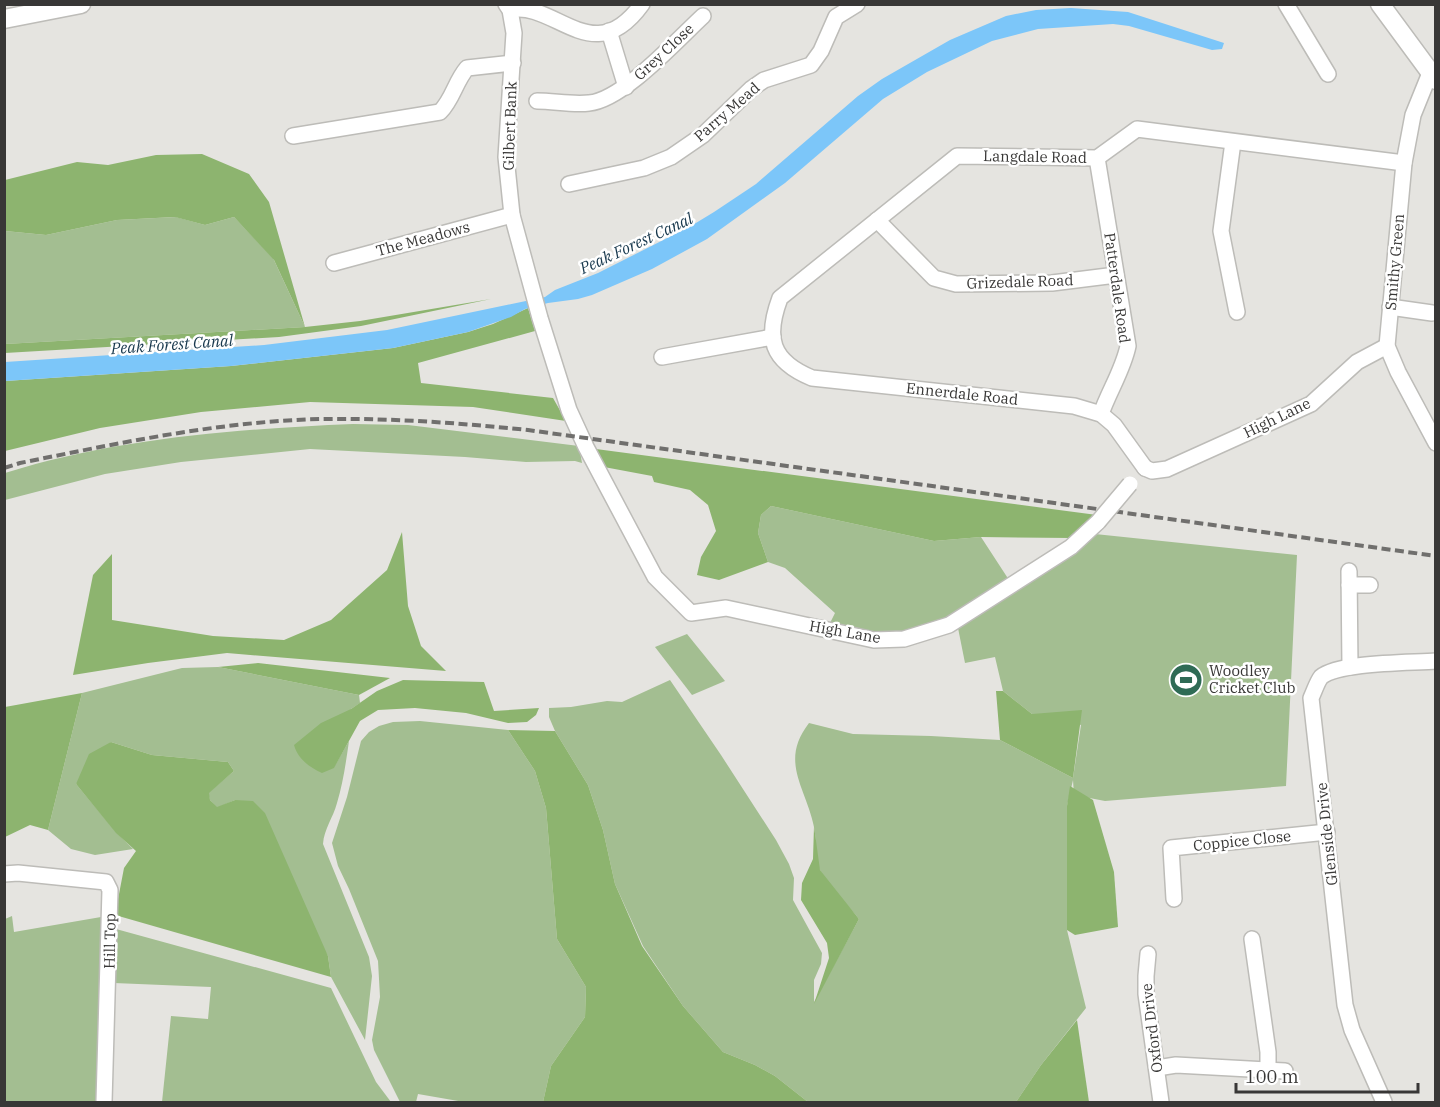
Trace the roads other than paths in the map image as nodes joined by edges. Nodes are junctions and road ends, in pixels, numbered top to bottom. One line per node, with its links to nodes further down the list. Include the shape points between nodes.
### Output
1 (81, 4): 8 (main road)
2 (642, 4): 9 (street, via 628,22)
3 (857, 4): 19 (street, Parry Mead, via 836,17 811,64 764,80 703,135 671,156 644,168)
4 (1286, 4): 11 (street)
5 (1380, 4): 12 (main road)
6 (508, 7): 9 (street, via 536,10 588,32); 10 (street, Gilbert Bank, via 514,33)
7 (703, 16): 13 (street, Grey Close)
8 (4, 19)
9 (609, 31): 13 (street, Grey Close)
10 (513, 63): 15 (street, via 467,68 440,112); 20 (street, Gilbert Bank, via 506,157)
11 (1328, 74)
12 (1434, 74): 18 (street, Smithy Green, via 1413,115)
13 (626, 87): 14 (street, Grey Close, via 590,103)
14 (537, 101)
15 (293, 136)
16 (1233, 142): 17 (street, Langdale Road, via 1137,129); 18 (street, Langdale Road); 25 (street, via 1221,231)
17 (1097, 158): 21 (street, Langdale Road, via 957,156); 23 (street, Patterdale Road)
18 (1404, 163): 24 (street, Smithy Green)
19 (569, 184)
20 (512, 215): 22 (street, The Meadows); 27 (street, Gilbert Bank)
21 (877, 220): 23 (street, Grizedale Road, via 934,278 956,284 1052,283); 28 (street, Langdale Road, via 780,298 772,319)
22 (333, 263)
23 (1116, 275): 31 (street, Patterdale Road, via 1128,346)
24 (1390, 307): 26 (street); 29 (street, Smithy Green)
25 (1237, 312)
26 (1432, 313)
27 (540, 318): 33 (street, High Lane, bridge, via 569,410 586,447 655,577 691,613 726,608 874,640 904,639 949,625 1071,547)
28 (773, 337): 30 (street); 31 (street, Ennerdale Road, via 776,351 793,370 812,378 1074,406)
29 (1387, 346): 32 (street, Smithy Green); 33 (street, High Lane, via 1357,362 1311,404 1167,469)
30 (662, 357)
31 (1101, 414): 33 (street, via 1114,425)
32 (1436, 443)
33 (1145, 468)
34 (1370, 585): 36 (street, via 1349,578)
35 (1436, 661): 36 (street, Glenside Drive)
36 (1350, 667): 37 (street, Glenside Drive, via 1320,678 1311,698)
37 (1327, 832): 39 (street, Coppice Close, via 1171,848); 47 (street, Glenside Drive, via 1345,1005)
38 (4, 874): 45 (street, Hill Top, via 106,882 110,890)
39 (1174, 898)
40 (1252, 939): 43 (street)
41 (1148, 954): 42 (street, Oxford Drive, via 1146,994)
42 (1157, 1068): 43 (street, via 1176,1065); 46 (street, Oxford Drive)
43 (1268, 1070): 44 (street)
44 (1285, 1071)
45 (104, 1102)
46 (1161, 1102)
47 (1384, 1102)

